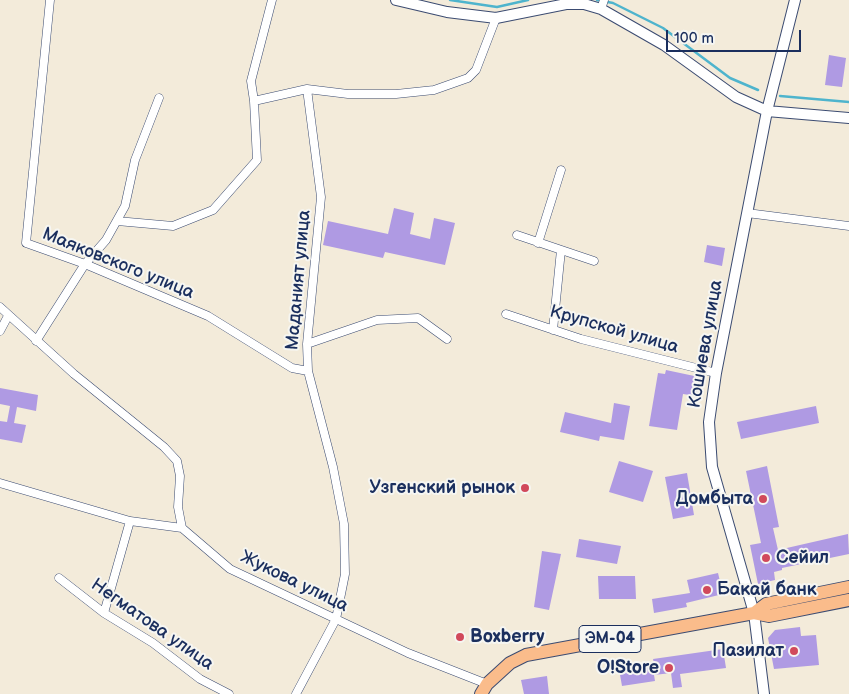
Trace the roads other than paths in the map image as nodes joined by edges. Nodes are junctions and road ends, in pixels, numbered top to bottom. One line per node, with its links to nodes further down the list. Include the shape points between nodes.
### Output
1 (50, 0): 20 (street, Маяковского улица, via 26,244)
2 (272, 0): 9 (street, via 251,81)
3 (396, 0): 6 (street, via 447,12)
4 (795, 0): 10 (street, Кошиева улица)
5 (602, 4): 6 (street, via 566,4); 10 (street, via 736,97)
6 (496, 18): 7 (street, via 476,70 468,78 434,90 396,94 348,94)
7 (308, 89): 9 (street); 28 (street, Маданият улица, via 321,197)
8 (159, 98): 14 (street, via 135,160 125,206)
9 (254, 101): 14 (street, via 257,160 212,210 173,226)
10 (767, 111): 11 (street); 13 (street, Кошиева улица)
11 (849, 118)
12 (561, 170): 17 (street)
13 (747, 213): 15 (street); 30 (street, Кошиева улица)
14 (117, 221): 20 (street, via 106,240)
15 (849, 226)
16 (517, 235): 17 (street)
17 (538, 242): 18 (street)
18 (561, 250): 19 (street); 24 (street)
19 (594, 261)
20 (85, 264): 27 (street); 29 (street, Маяковского улица, via 208,316 292,368)
21 (0, 307): 23 (street)
22 (506, 314): 24 (street, Крупской улица)
23 (8, 316): 25 (street); 27 (street)
24 (553, 330): 30 (street, Крупской улица)
25 (0, 331)
26 (447, 339): 28 (street, via 418,318 377,320)
27 (36, 341): 33 (street, via 177,461)
28 (307, 344): 29 (street, Маданият улица)
29 (308, 372): 39 (street, Маданият улица, via 325,429 344,524 345,574)
30 (716, 373): 38 (street, Кошиева улица, via 709,422 712,467)
31 (0, 483): 32 (street)
32 (130, 521): 33 (street); 37 (street)
33 (182, 528): 39 (street, Жукова улица, via 230,569)
34 (59, 578): 37 (street, Негматова улица)
35 (849, 587): 38 (main road, ЭМ-04, via 766,604)
36 (849, 600): 38 (main road, ЭМ-04, via 769,616)
37 (104, 613): 41 (street, Негматова улица, via 154,643 200,679)
38 (754, 613): 40 (main road, ЭМ-04, via 526,655 510,663); 43 (street, Кошиева улица)
39 (336, 619): 40 (street, Жукова улица); 42 (street)
40 (484, 689)
41 (229, 694)
42 (296, 694)
43 (764, 694)

